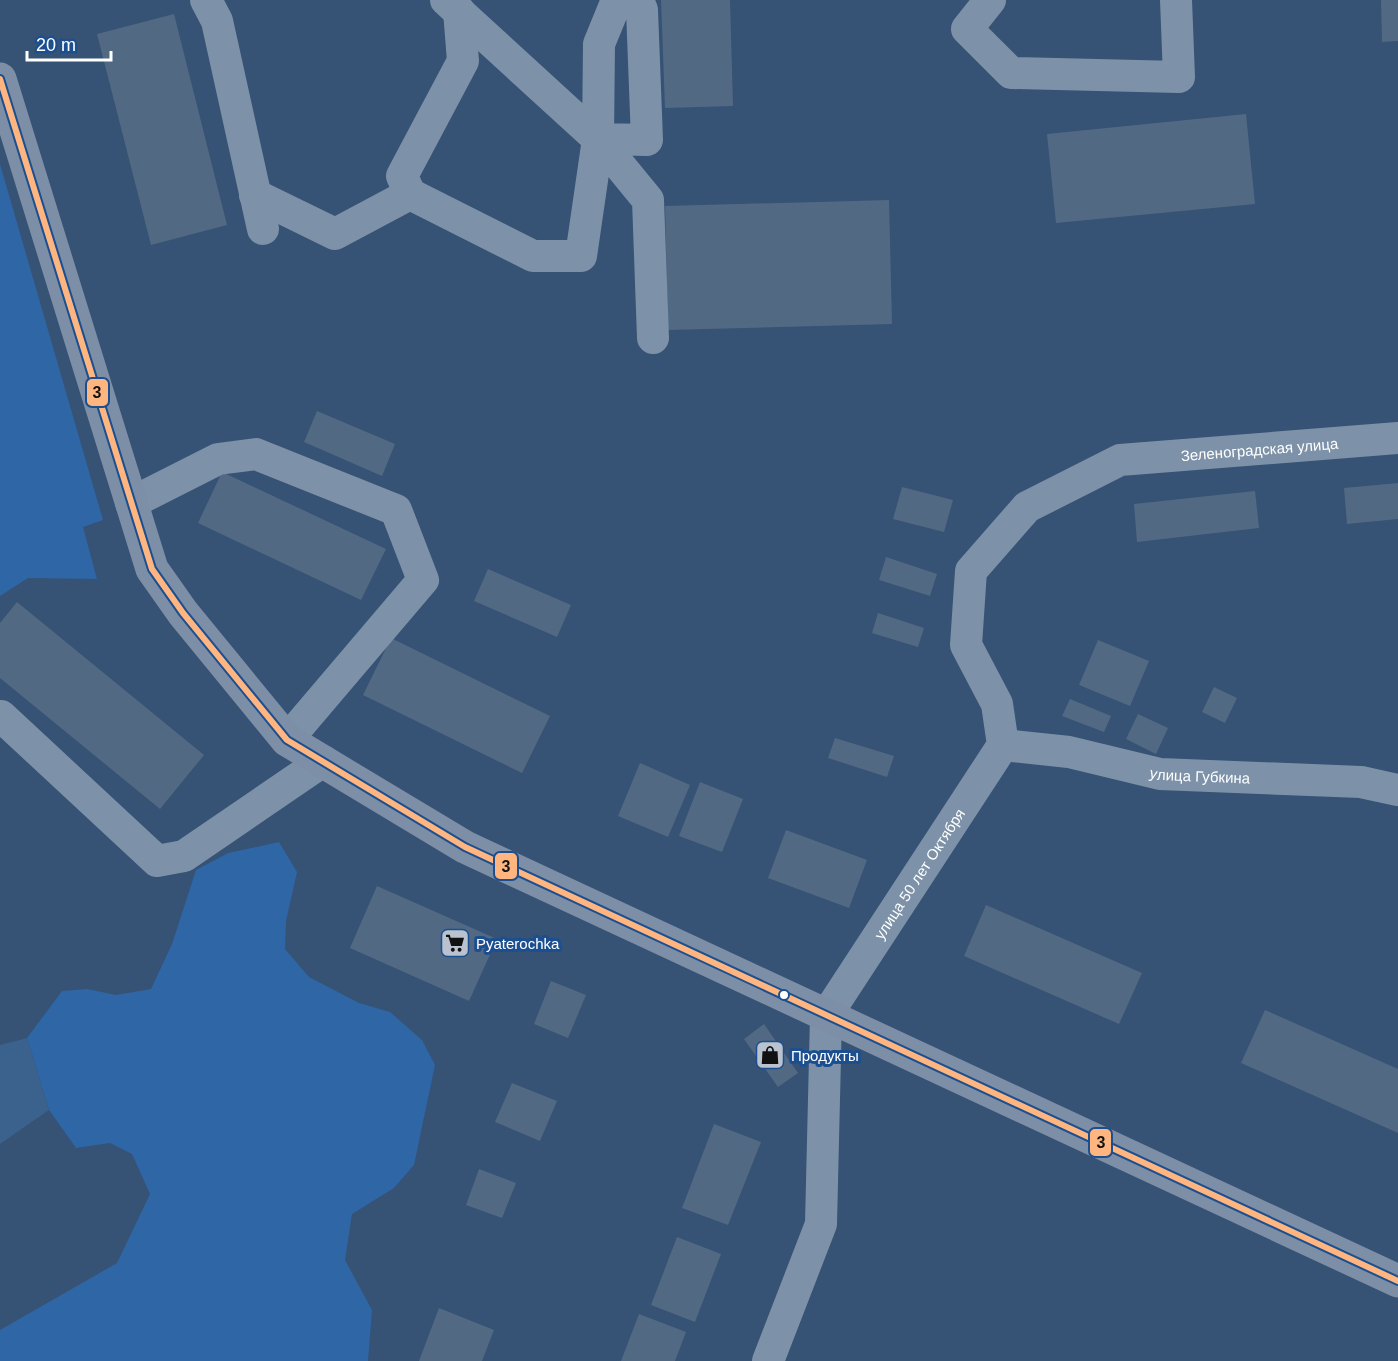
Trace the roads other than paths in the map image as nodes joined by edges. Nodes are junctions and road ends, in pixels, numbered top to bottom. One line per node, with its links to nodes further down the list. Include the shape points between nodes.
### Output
1 (206, 0): 10 (street, via 217,21)
2 (617, 0): 8 (street, via 599,44)
3 (638, 0): 8 (street, via 642,10 647,140)
4 (990, 0): 5 (street, via 967,29 1011,73 1179,77)
5 (1176, 0)
6 (453, 6): 8 (street); 9 (street, via 463,61 402,176)
7 (0, 79): 14 (main road)
8 (598, 139): 9 (street, via 581,256 533,256); 12 (street, via 648,200)
9 (410, 194): 10 (street, via 335,234)
10 (255, 195): 11 (street)
11 (263, 229)
12 (653, 338)
13 (1398, 438): 17 (street, Зеленоградская улица, via 1120,460 1027,507 971,571 966,645 997,705)
14 (131, 503): 16 (main road, via 152,569); 16 (street, via 218,459 256,454 396,510 423,580)
15 (2, 716): 18 (street, via 157,861 184,856)
16 (287, 740): 18 (main road)
17 (1003, 745): 19 (street, улица Губкина, via 1069,752 1160,774 1361,782); 20 (street, улица 50 лет Октября)
18 (323, 762): 20 (main road, via 465,847)
19 (1398, 790)
20 (826, 1016): 21 (main road); 22 (street, via 821,1224)
21 (1398, 1281)
22 (768, 1361)

